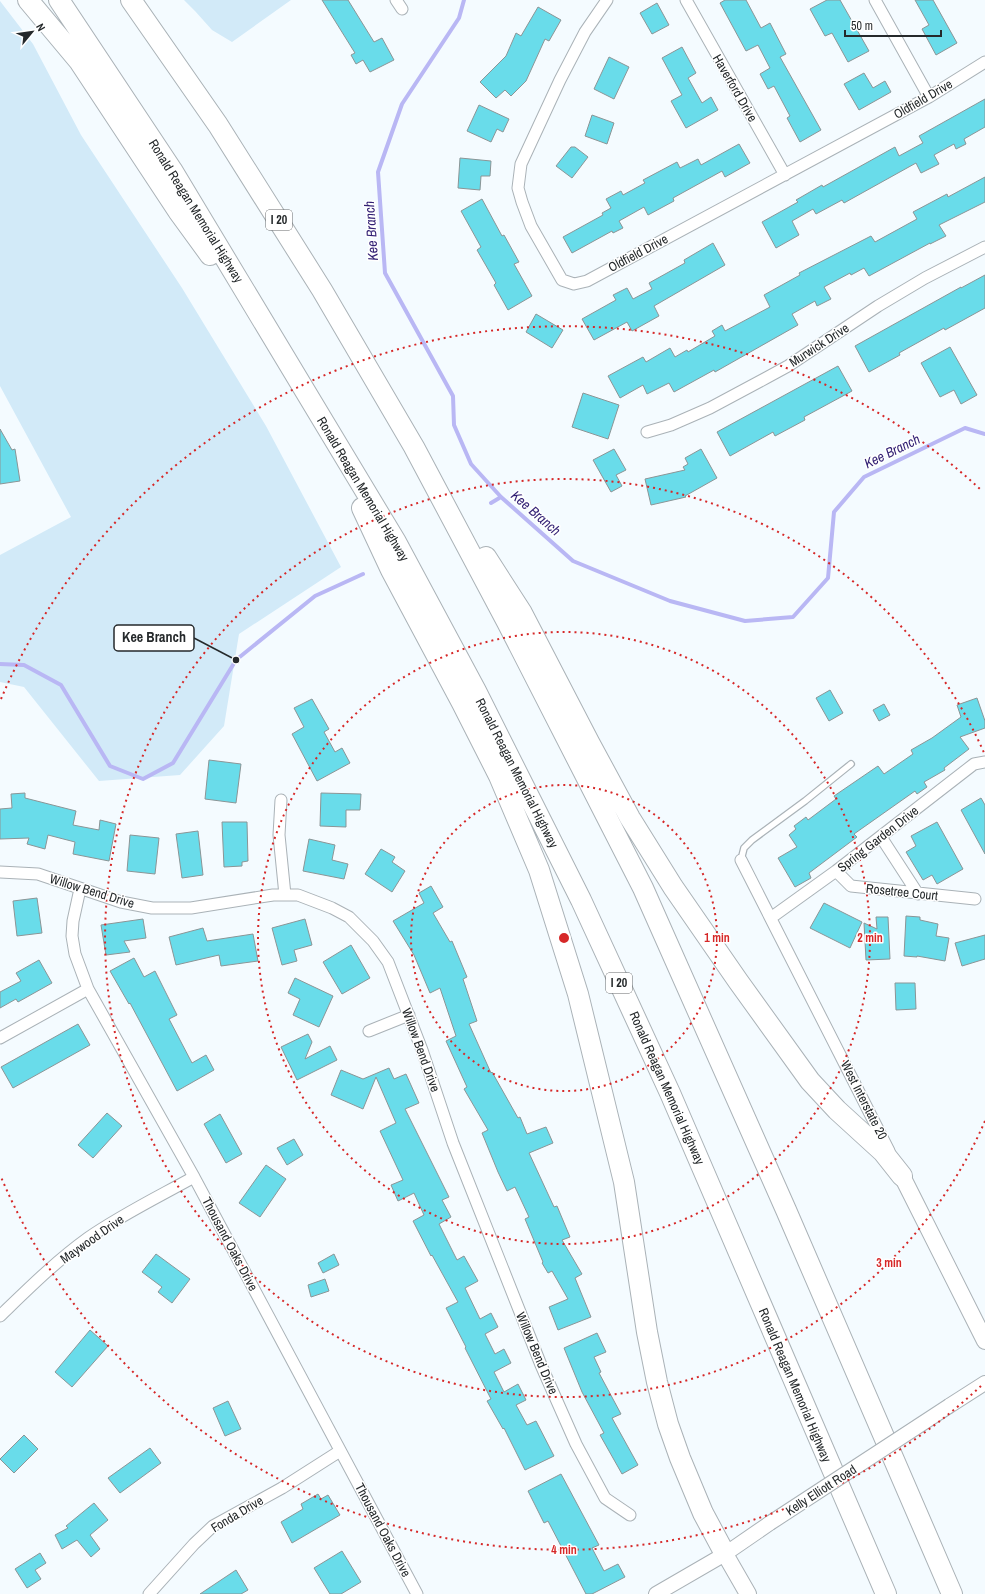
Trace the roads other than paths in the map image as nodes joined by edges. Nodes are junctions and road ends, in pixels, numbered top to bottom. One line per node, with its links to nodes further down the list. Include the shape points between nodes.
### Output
1 (28, 0): 11 (highway, via 79,61 178,211)
2 (59, 0): 11 (highway, Ronald Reagan Memorial Highway / I 20, via 172,170)
3 (132, 0): 14 (highway, I 20, via 243,163 322,290)
4 (607, 0): 9 (street, Oldfield Drive, via 585,32 521,164 518,188 522,202 531,226 562,280 574,284 587,281)
5 (686, 0): 9 (street, Haverford Drive)
6 (876, 0): 8 (street)
7 (985, 62): 8 (street, Oldfield Drive)
8 (930, 97): 9 (street, Oldfield Drive)
9 (785, 175)
10 (985, 247): 13 (street, Murwick Drive, via 878,306 788,366 710,408 671,425)
11 (276, 343): 12 (highway, Ronald Reagan Memorial Highway / I 20)
12 (307, 394): 38 (highway, via 391,570 499,776 539,870 578,994 624,1182 647,1332 668,1424 703,1513); 43 (highway, Ronald Reagan Memorial Highway / I 20, via 396,542 431,606 581,900 670,1093)
13 (647, 432)
14 (414, 447): 31 (highway, via 522,613 626,811 673,887 810,1081 837,1110 884,1152); 44 (highway, I 20, via 643,888)
15 (985, 762): 18 (street, Spring Garden Drive, via 974,764)
16 (850, 764): 19 (lane, via 752,840 744,848)
17 (281, 800): 24 (street, via 279,835)
18 (881, 837): 20 (street, Spring Garden Drive); 23 (street)
19 (741, 860): 26 (street, West Interstate 20)
20 (836, 871): 23 (street, Rosetree Court, via 850,886); 26 (street, Spring Garden Drive)
21 (0, 872): 22 (street, Willow Bend Drive, via 38,874)
22 (80, 888): 24 (street, Willow Bend Drive, via 121,902 152,908 191,908); 27 (street, Thousand Oaks Drive, via 72,936 75,954)
23 (918, 894): 25 (street, Rosetree Court)
24 (285, 895): 28 (street, Willow Bend Drive, via 298,895 349,917 373,941 388,962)
25 (975, 900)
26 (772, 917): 31 (street, West Interstate 20)
27 (88, 989): 30 (street); 32 (street, Thousand Oaks Drive)
28 (409, 1015): 29 (street); 37 (street, Willow Bend Drive, via 453,1143 541,1365 576,1444 605,1498)
29 (369, 1031)
30 (0, 1038)
31 (902, 1176): 34 (main road, West Interstate 20)
32 (194, 1177): 33 (street, Maywood Drive, via 87,1239 36,1280); 36 (street, Thousand Oaks Drive)
33 (0, 1316)
34 (985, 1341)
35 (985, 1383): 38 (street, Kelly Elliott Road, bridge)
36 (340, 1451): 39 (street, Fonda Drive, via 282,1488 212,1526); 40 (street, Thousand Oaks Drive)
37 (630, 1515)
38 (725, 1554): 41 (street, Kelly Elliott Road); 42 (main road)
39 (149, 1594)
40 (417, 1594)
41 (656, 1594)
42 (748, 1594)
43 (886, 1594)
44 (952, 1594)

